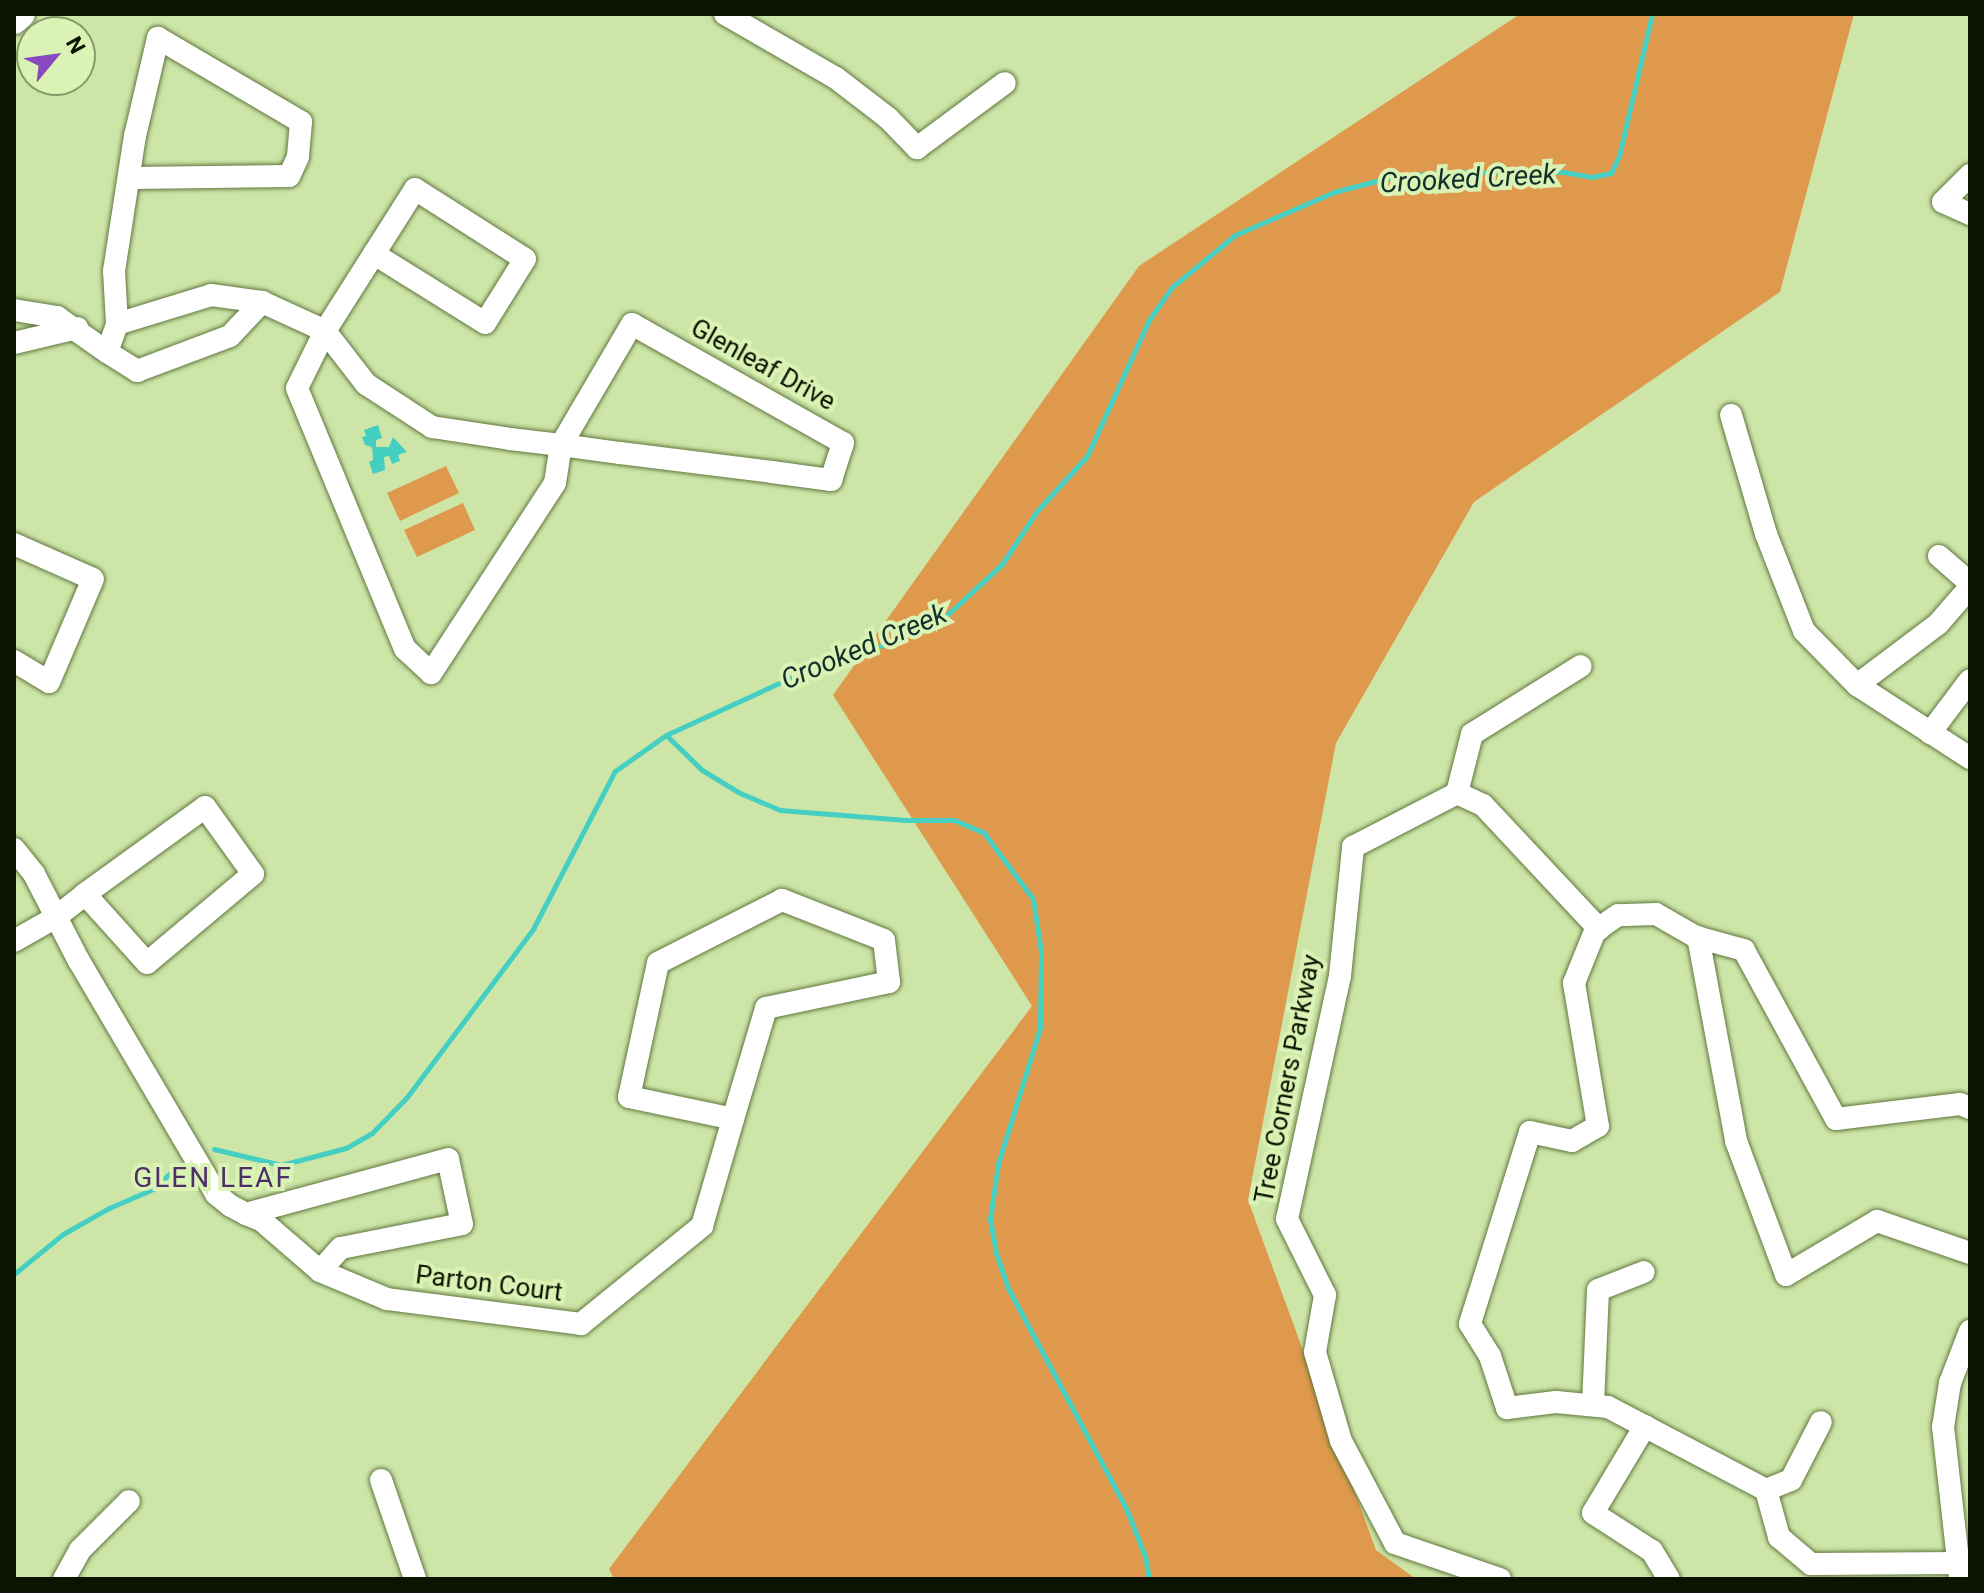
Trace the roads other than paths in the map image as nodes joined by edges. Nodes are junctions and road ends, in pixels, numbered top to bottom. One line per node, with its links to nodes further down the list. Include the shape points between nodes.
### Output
1 (21, 14): 3 (street)
2 (725, 14): 4 (street, via 836,78 917,148)
3 (14, 20)
4 (1005, 83)
5 (1970, 175): 7 (street, via 1943,202)
6 (131, 178): 6 (street, via 135,136 158,38 301,122 298,157 289,176); 11 (street, via 114,271)
7 (1970, 214)
8 (374, 254): 8 (street, Glenleaf Drive, via 415,189 525,259 485,323); 13 (street, Glenleaf Drive)
9 (262, 302): 11 (street, Glenleaf Drive, via 211,295); 13 (street, Glenleaf Drive); 15 (street, via 230,336 137,371)
10 (14, 310): 12 (street, via 57,317)
11 (117, 324): 15 (street)
12 (77, 328): 14 (street); 15 (street)
13 (325, 331): 17 (street, Glenleaf Drive, via 366,384 432,427); 17 (street, Glenleaf Drive, via 297,388 405,649 431,673 555,483)
14 (14, 343)
15 (107, 352)
16 (1731, 415): 24 (street, via 1766,534 1804,631)
17 (561, 445): 17 (street, Glenleaf Drive, via 831,480 843,443 632,324)
18 (16, 550): 21 (street, via 93,579 49,682)
19 (1939, 556): 20 (street)
20 (1970, 585): 24 (street, via 1938,624)
21 (14, 661)
22 (1581, 666): 27 (street, via 1472,734)
23 (1970, 680): 25 (street)
24 (1857, 685): 25 (street)
25 (1930, 733): 26 (street)
26 (1970, 758)
27 (1457, 793): 31 (street, via 1483,805); 50 (street, Tree Corners Parkway, via 1353,847 1340,976 1287,1219 1325,1295 1315,1352 1341,1441 1395,1543)
28 (14, 849): 30 (street, Parton Court)
29 (85, 894): 29 (street, via 147,963 253,874 205,807); 30 (street)
30 (56, 917): 33 (street); 36 (street, Parton Court, via 216,1194)
31 (1599, 929): 32 (street, via 1618,915 1656,914); 41 (street, via 1574,983 1598,1126 1572,1141 1530,1132 1470,1324 1490,1356 1507,1408 1556,1402)
32 (1698, 937): 34 (street, via 1744,950 1836,1119 1960,1104); 37 (street, via 1736,1141 1786,1275 1877,1221)
33 (14, 941)
34 (1970, 1108)
35 (733, 1119): 35 (street, Parton Court, via 766,1008 889,982 884,940 782,900 658,963 629,1097); 38 (street, Parton Court, via 702,1226 581,1324 387,1299)
36 (246, 1214): 38 (street, Parton Court, via 261,1220); 38 (street, Parton Court, via 448,1159 462,1224 341,1248)
37 (1970, 1253)
38 (320, 1271)
39 (1644, 1272): 41 (street, via 1598,1290)
40 (1970, 1331): 47 (street, via 1950,1383 1943,1427)
41 (1593, 1405): 43 (street)
42 (1821, 1422): 45 (street, via 1791,1480)
43 (1645, 1426): 45 (street); 51 (street, via 1593,1513 1652,1551)
44 (381, 1480): 49 (street)
45 (1766, 1490): 47 (street, via 1779,1537 1811,1564)
46 (129, 1501): 48 (street, via 80,1550)
47 (1964, 1570)
48 (64, 1579)
49 (415, 1579)
50 (1500, 1579)
51 (1669, 1579)

